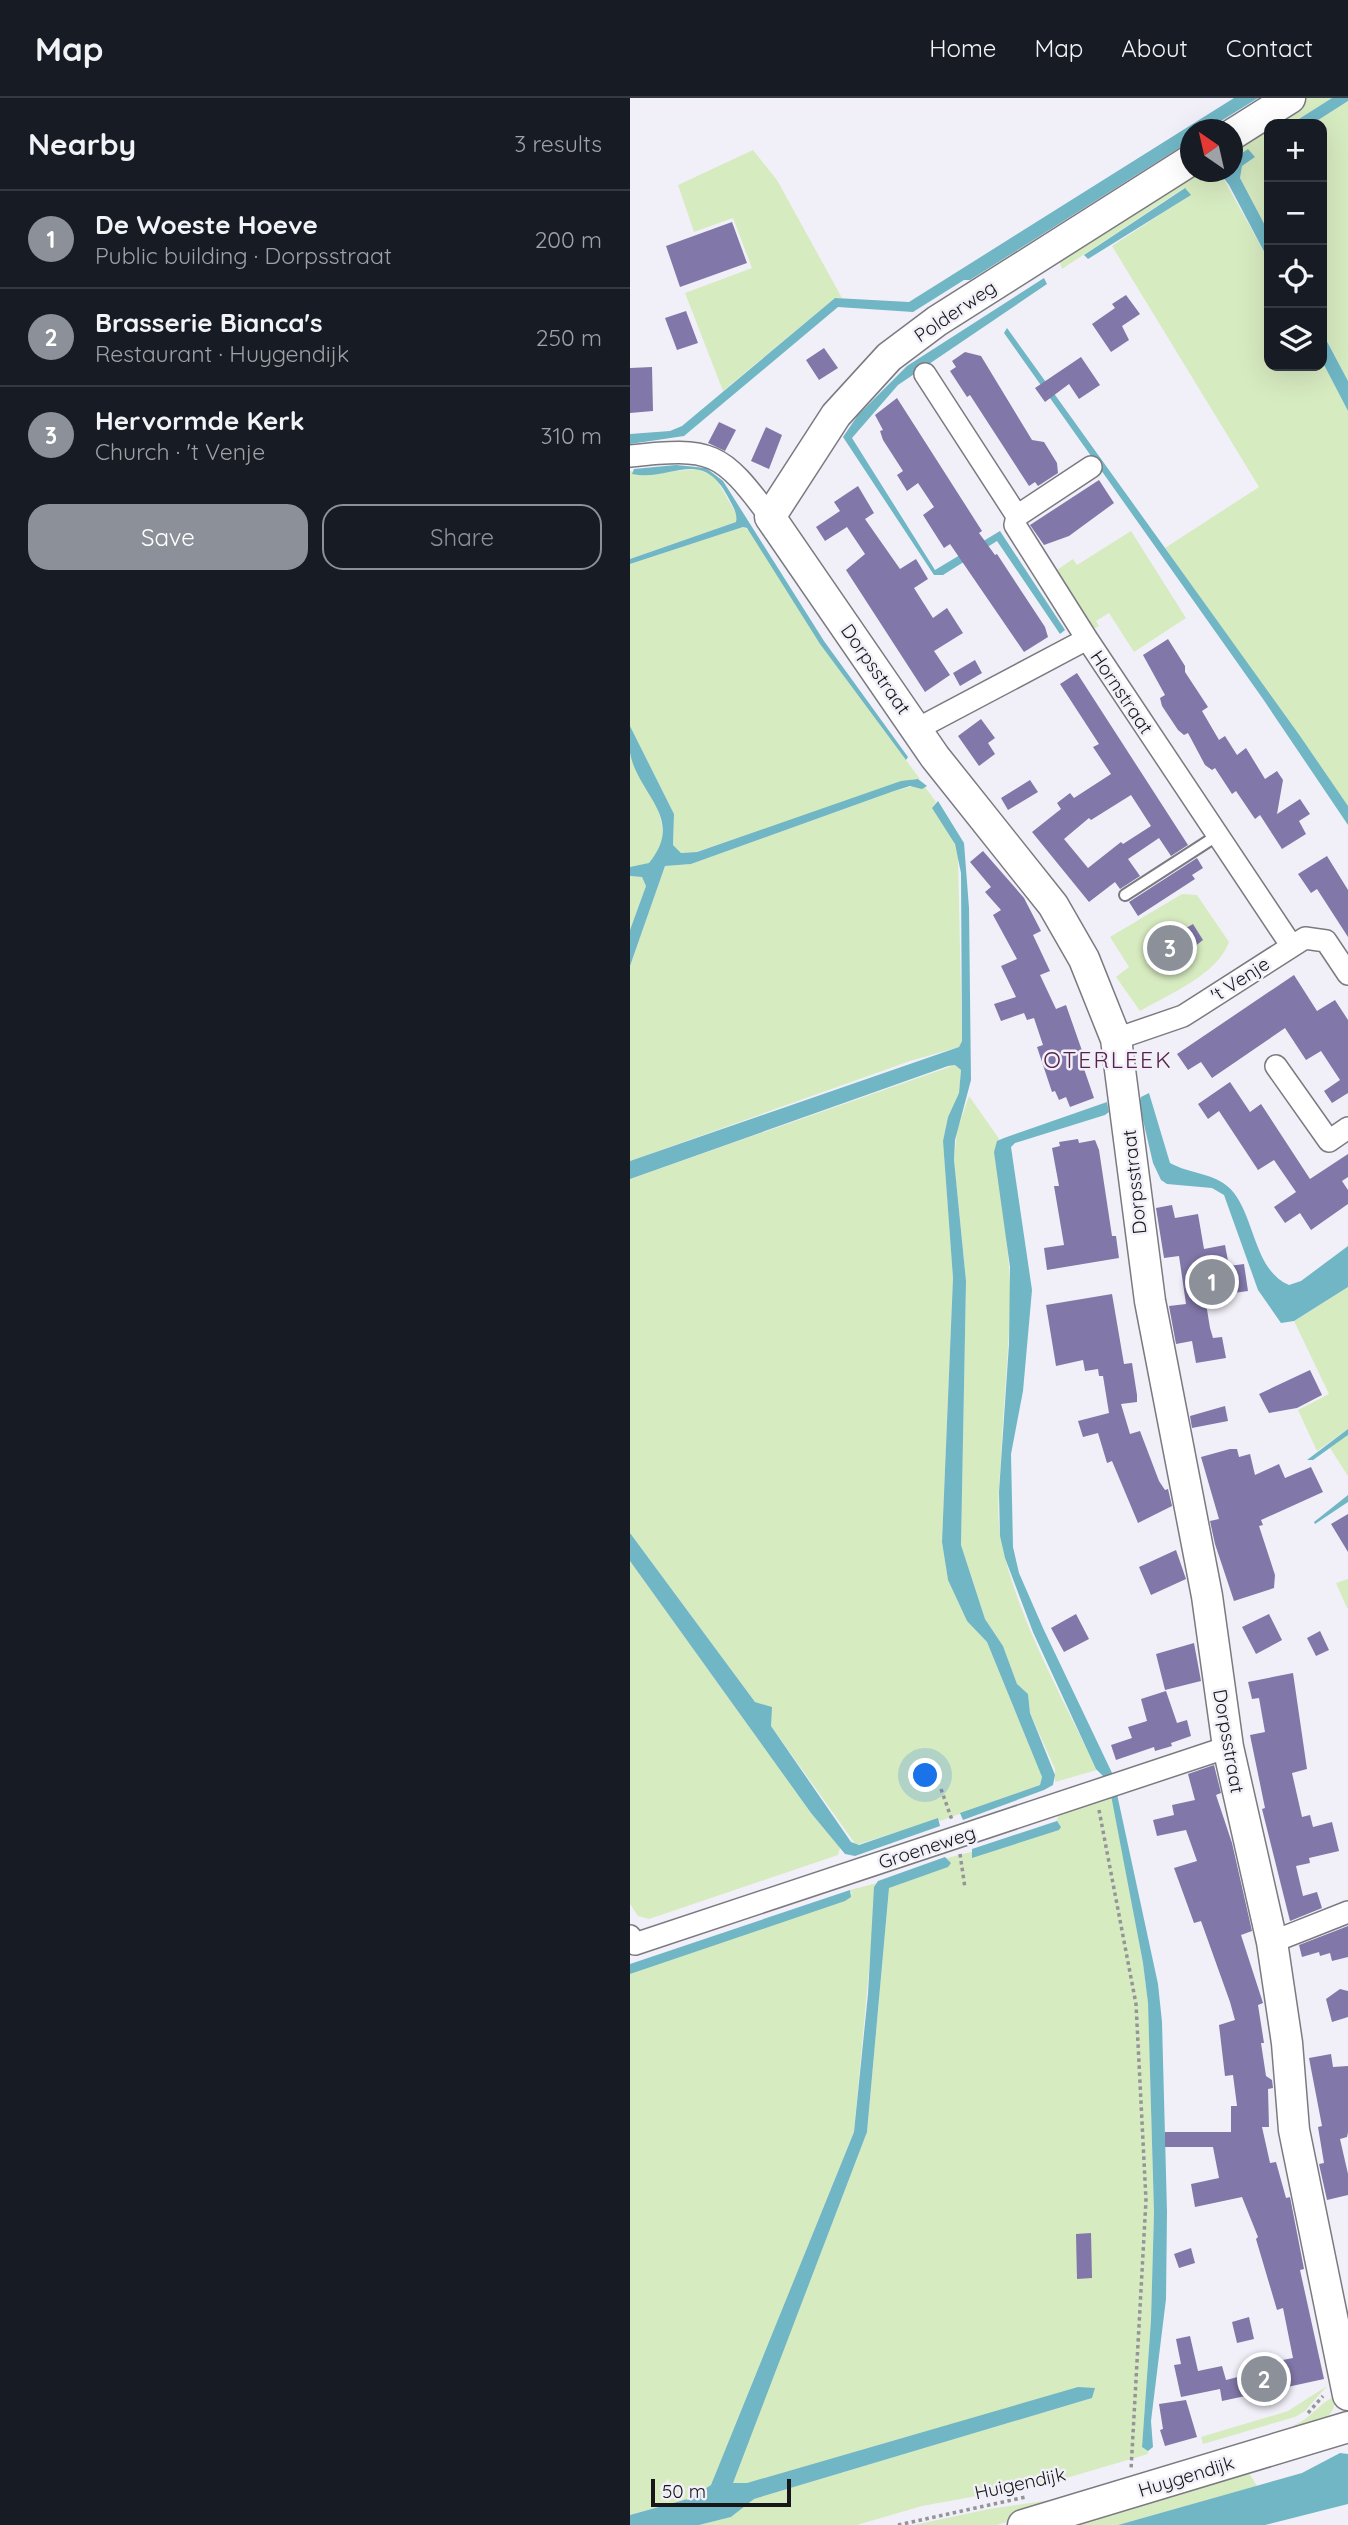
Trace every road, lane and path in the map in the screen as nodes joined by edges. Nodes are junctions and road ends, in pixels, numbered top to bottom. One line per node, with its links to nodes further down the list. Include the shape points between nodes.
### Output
1 (1290, 98): 2 (street)
2 (1243, 128)
3 (1180, 167): 8 (street, Polderweg, via 937,321 889,357 836,415)
4 (925, 374): 7 (street)
5 (630, 456): 8 (street, via 675,451 712,458 736,472)
6 (1091, 467): 7 (street)
7 (1017, 516): 9 (street, via 1015,525)
8 (770, 517): 10 (street, Dorpsstraat)
9 (1087, 639): 10 (street, Hornstraat); 11 (street, Hornstraat)
10 (917, 729): 15 (street, Dorpsstraat, via 1053,905 1084,959)
11 (1218, 835): 12 (lane); 13 (street, Hornstraat)
12 (1125, 895)
13 (1291, 945): 14 (street, 't Venje, via 1305,938 1326,941); 15 (street, 't Venje, via 1183,1016)
14 (1348, 974)
15 (1116, 1039): 18 (street, Dorpsstraat, via 1140,1243 1207,1596)
16 (1276, 1066): 17 (street, via 1329,1141)
17 (1348, 1128)
18 (1228, 1747): 19 (street, Groeneweg); 22 (street, Dorpsstraat)
19 (1095, 1790): 21 (street, Groeneweg, via 635,1944); 26 (path, via 1136,2004 1146,2200)
20 (1348, 1912): 22 (street)
21 (630, 1936)
22 (1272, 1942): 23 (street, Dorpsstraat, via 1294,2130)
23 (1348, 2395)
24 (1348, 2427): 30 (street, Huygendijk)
25 (1139, 2468): 26 (path)
26 (1131, 2470): 27 (path)
27 (1119, 2474)
28 (1032, 2496): 29 (path, Huigendijk)
29 (898, 2525)
30 (1023, 2525)

